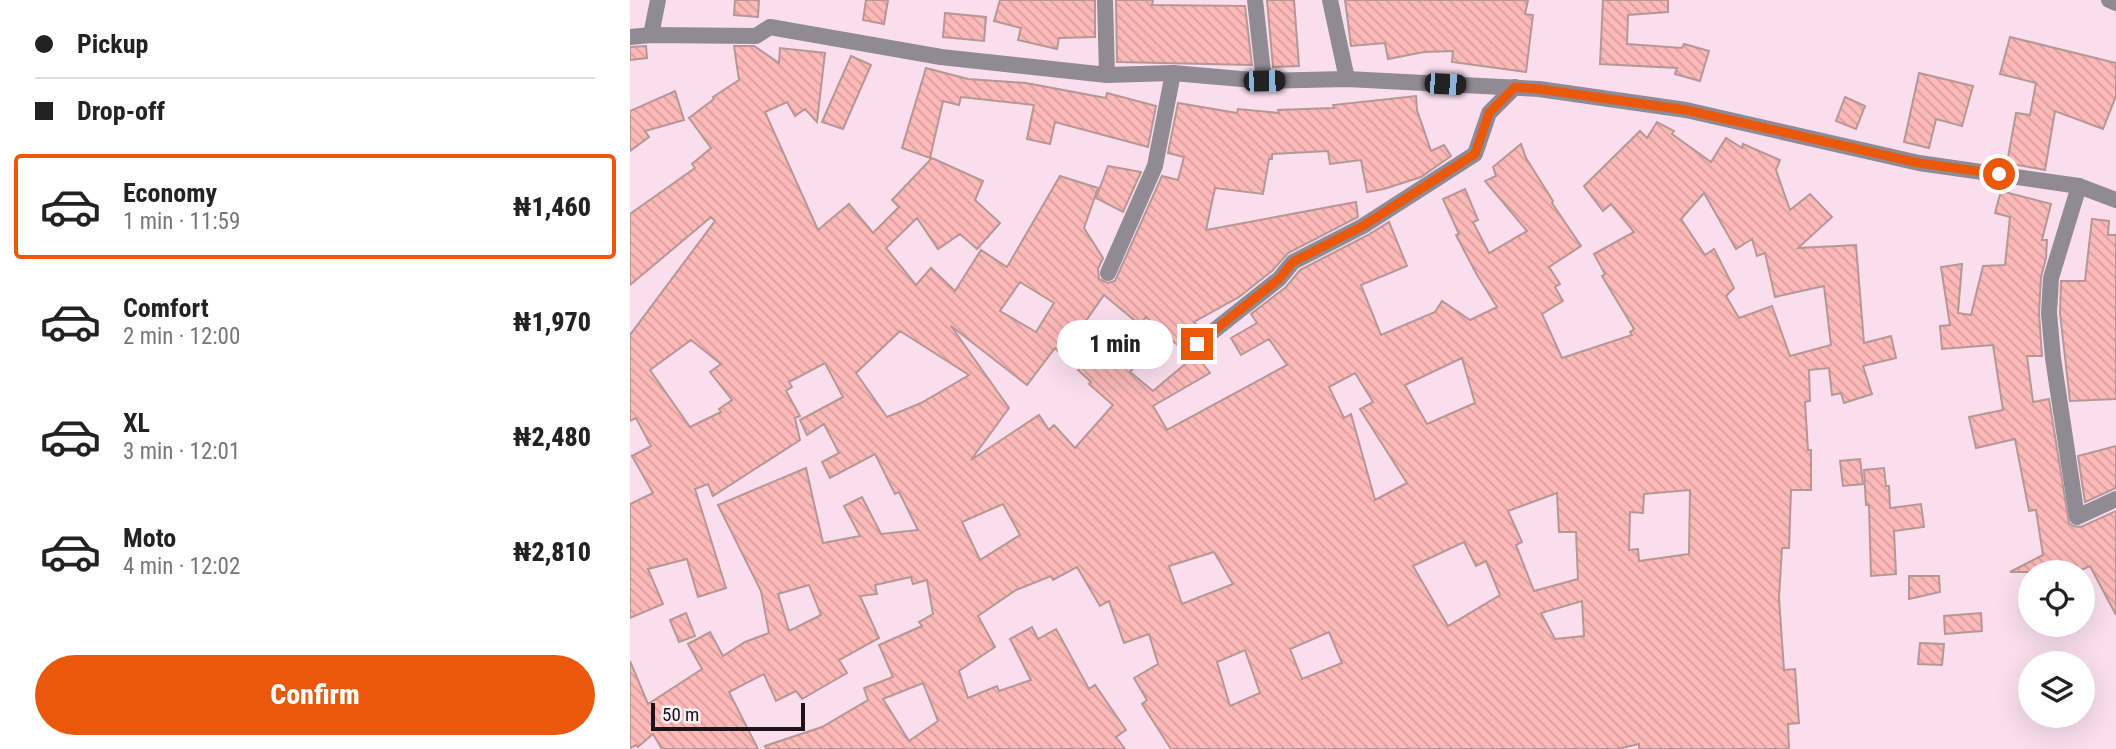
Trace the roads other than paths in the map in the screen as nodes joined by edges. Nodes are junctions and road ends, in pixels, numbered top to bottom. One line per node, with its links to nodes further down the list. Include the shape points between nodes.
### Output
1 (659, 0): 7 (street)
2 (1105, 0): 10 (street)
3 (1255, 0): 12 (street)
4 (1330, 0): 11 (street)
5 (2109, 0): 6 (street)
6 (2116, 4)
7 (651, 35): 8 (street); 10 (street, via 756,36 771,27 941,57)
8 (630, 37)
9 (1173, 73): 10 (street); 12 (street); 16 (street, via 1155,166)
10 (1107, 75)
11 (1347, 79): 12 (street); 13 (street)
12 (1264, 81)
13 (1515, 87): 14 (street, via 1686,110 1919,163); 17 (street, via 1489,113 1475,154 1363,226 1293,262 1279,279)
14 (2079, 186): 15 (street); 18 (street, via 2051,278 2053,358 2077,516)
15 (2116, 200)
16 (1108, 273)
17 (1197, 344)
18 (2116, 499)

